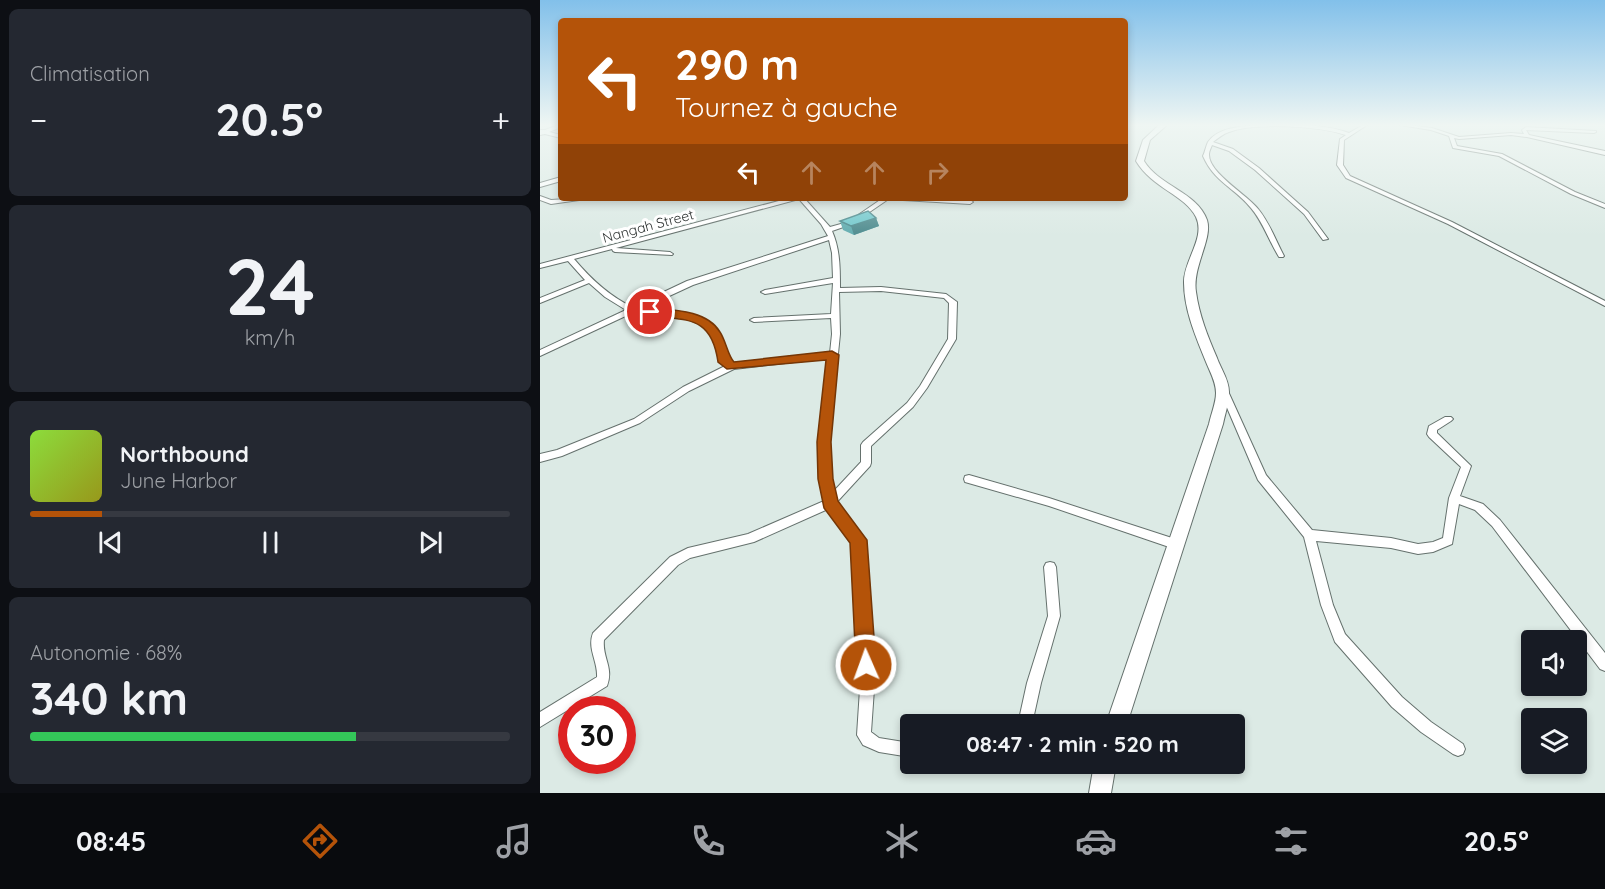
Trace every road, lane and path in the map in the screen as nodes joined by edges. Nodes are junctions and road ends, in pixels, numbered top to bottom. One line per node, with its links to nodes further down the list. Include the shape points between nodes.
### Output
1 (1141, 162): 36 (street, via 1156,181 1192,207 1203,221 1189,282 1200,328)
2 (1208, 162): 22 (street, via 1212,173 1252,204)
3 (1247, 162): 19 (street, via 1306,213)
4 (1340, 162): 29 (street, via 1354,181 1442,219)
5 (1515, 162): 16 (street)
6 (558, 181): 7 (street)
7 (540, 185)
8 (540, 198): 14 (street)
9 (558, 201): 14 (street)
10 (785, 201): 20 (street, Nangah Street)
11 (803, 201): 18 (street)
12 (883, 201): 18 (street)
13 (953, 201): 15 (street)
14 (551, 202): 17 (street)
15 (970, 202)
16 (1605, 206)
17 (540, 207)
18 (830, 233): 26 (street); 30 (street, via 690,283)
19 (1324, 239)
20 (609, 249): 21 (street); 23 (street, Nangah Street)
21 (670, 254)
22 (1281, 256)
23 (568, 258): 24 (street, Nangah Street); 25 (street)
24 (540, 266)
25 (588, 281): 28 (street); 30 (street)
26 (835, 285): 27 (street); 31 (street); 43 (street, via 946,296 953,302 952,339 923,388 866,445 866,463)
27 (765, 292)
28 (540, 301)
29 (1605, 304)
30 (635, 311): 33 (street); 35 (street, via 697,319 714,331 725,362)
31 (834, 316): 32 (street); 34 (street)
32 (754, 320)
33 (540, 353)
34 (832, 355): 35 (street); 43 (street, via 824,442)
35 (732, 366): 40 (street, via 686,389 637,421)
36 (1222, 388): 37 (street); 38 (street)
37 (1218, 414): 38 (street); 45 (street)
38 (1236, 416): 44 (street, via 1262,477)
39 (1448, 419): 42 (street, via 1432,428 1432,434 1466,466)
40 (540, 458)
41 (969, 479): 45 (street, via 1049,501)
42 (1454, 498): 44 (street, via 1448,541 1433,547 1418,549); 47 (street, via 1479,507 1496,523)
43 (830, 504): 50 (street, via 750,539 678,558 598,637 596,646 605,672 602,681); 51 (street, via 858,540 867,689 864,735 879,746)
44 (1309, 535): 52 (street, via 1340,638 1397,702)
45 (1175, 544): 49 (street)
46 (1050, 567): 48 (street, via 1054,616)
47 (1605, 664)
48 (1027, 714)
49 (1119, 714)
50 (540, 720)
51 (900, 749)
52 (1458, 749)
53 (1103, 774): 54 (street)
54 (1100, 793)

